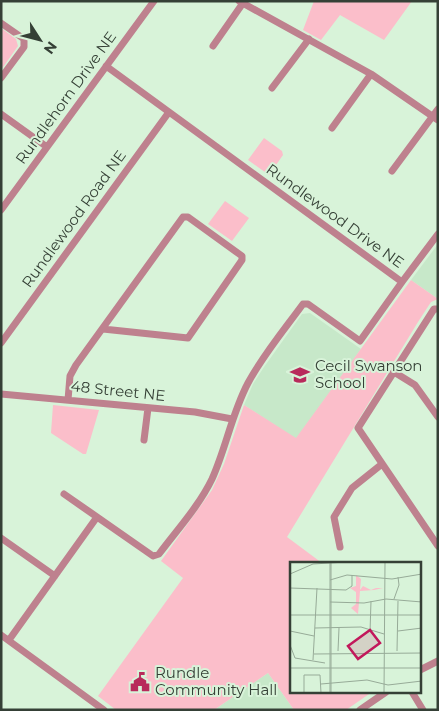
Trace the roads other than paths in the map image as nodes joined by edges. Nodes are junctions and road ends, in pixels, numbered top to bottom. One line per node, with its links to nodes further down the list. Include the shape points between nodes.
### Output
1 (154, 1): 6 (street, Rundlehorn Drive NE)
2 (241, 2): 4 (street); 5 (street)
3 (1, 23): 8 (street, via 24,39 24,47)
4 (309, 39): 7 (street); 9 (street)
5 (213, 46)
6 (106, 66): 11 (street, Rundlewood Drive NE); 15 (street, Rundlehorn Drive NE)
7 (371, 74): 13 (street); 14 (street)
8 (1, 78)
9 (272, 88)
10 (438, 109): 13 (street)
11 (169, 112): 19 (street, Rundlewood Drive NE); 22 (street, Rundlewood Road NE)
12 (1, 114): 15 (street)
13 (435, 118): 16 (street)
14 (332, 128)
15 (47, 148): 17 (street, Rundlehorn Drive NE)
16 (392, 171)
17 (1, 210)
18 (438, 234): 19 (street)
19 (402, 282): 28 (street, Rundlewood Drive NE, via 360,341 308,304 303,304 254,372)
20 (438, 309): 23 (street, via 434,309)
21 (103, 329): 21 (street, via 183,217 188,216 242,256 188,338); 25 (street, via 70,376)
22 (1, 343)
23 (394, 372): 27 (street, via 415,385); 30 (street, via 358,428)
24 (1, 394): 25 (street, 48 Street NE)
25 (68, 400): 26 (street, 48 Street NE)
26 (148, 408): 28 (street, 48 Street NE); 29 (street)
27 (438, 417)
28 (232, 419): 32 (street, Rundlewood Drive NE, via 211,481 159,554 153,556)
29 (144, 440)
30 (382, 464): 34 (street); 35 (street, via 352,488 334,517)
31 (64, 494): 32 (street)
32 (96, 517): 36 (street)
33 (1, 538): 36 (street)
34 (438, 546)
35 (340, 547)
36 (55, 576): 38 (street)
37 (1, 635): 38 (street)
38 (8, 640): 43 (street)
39 (438, 661): 40 (street)
40 (422, 669)
41 (383, 694): 44 (street)
42 (413, 694): 45 (street)
43 (104, 710)
44 (360, 710)
45 (423, 710)

